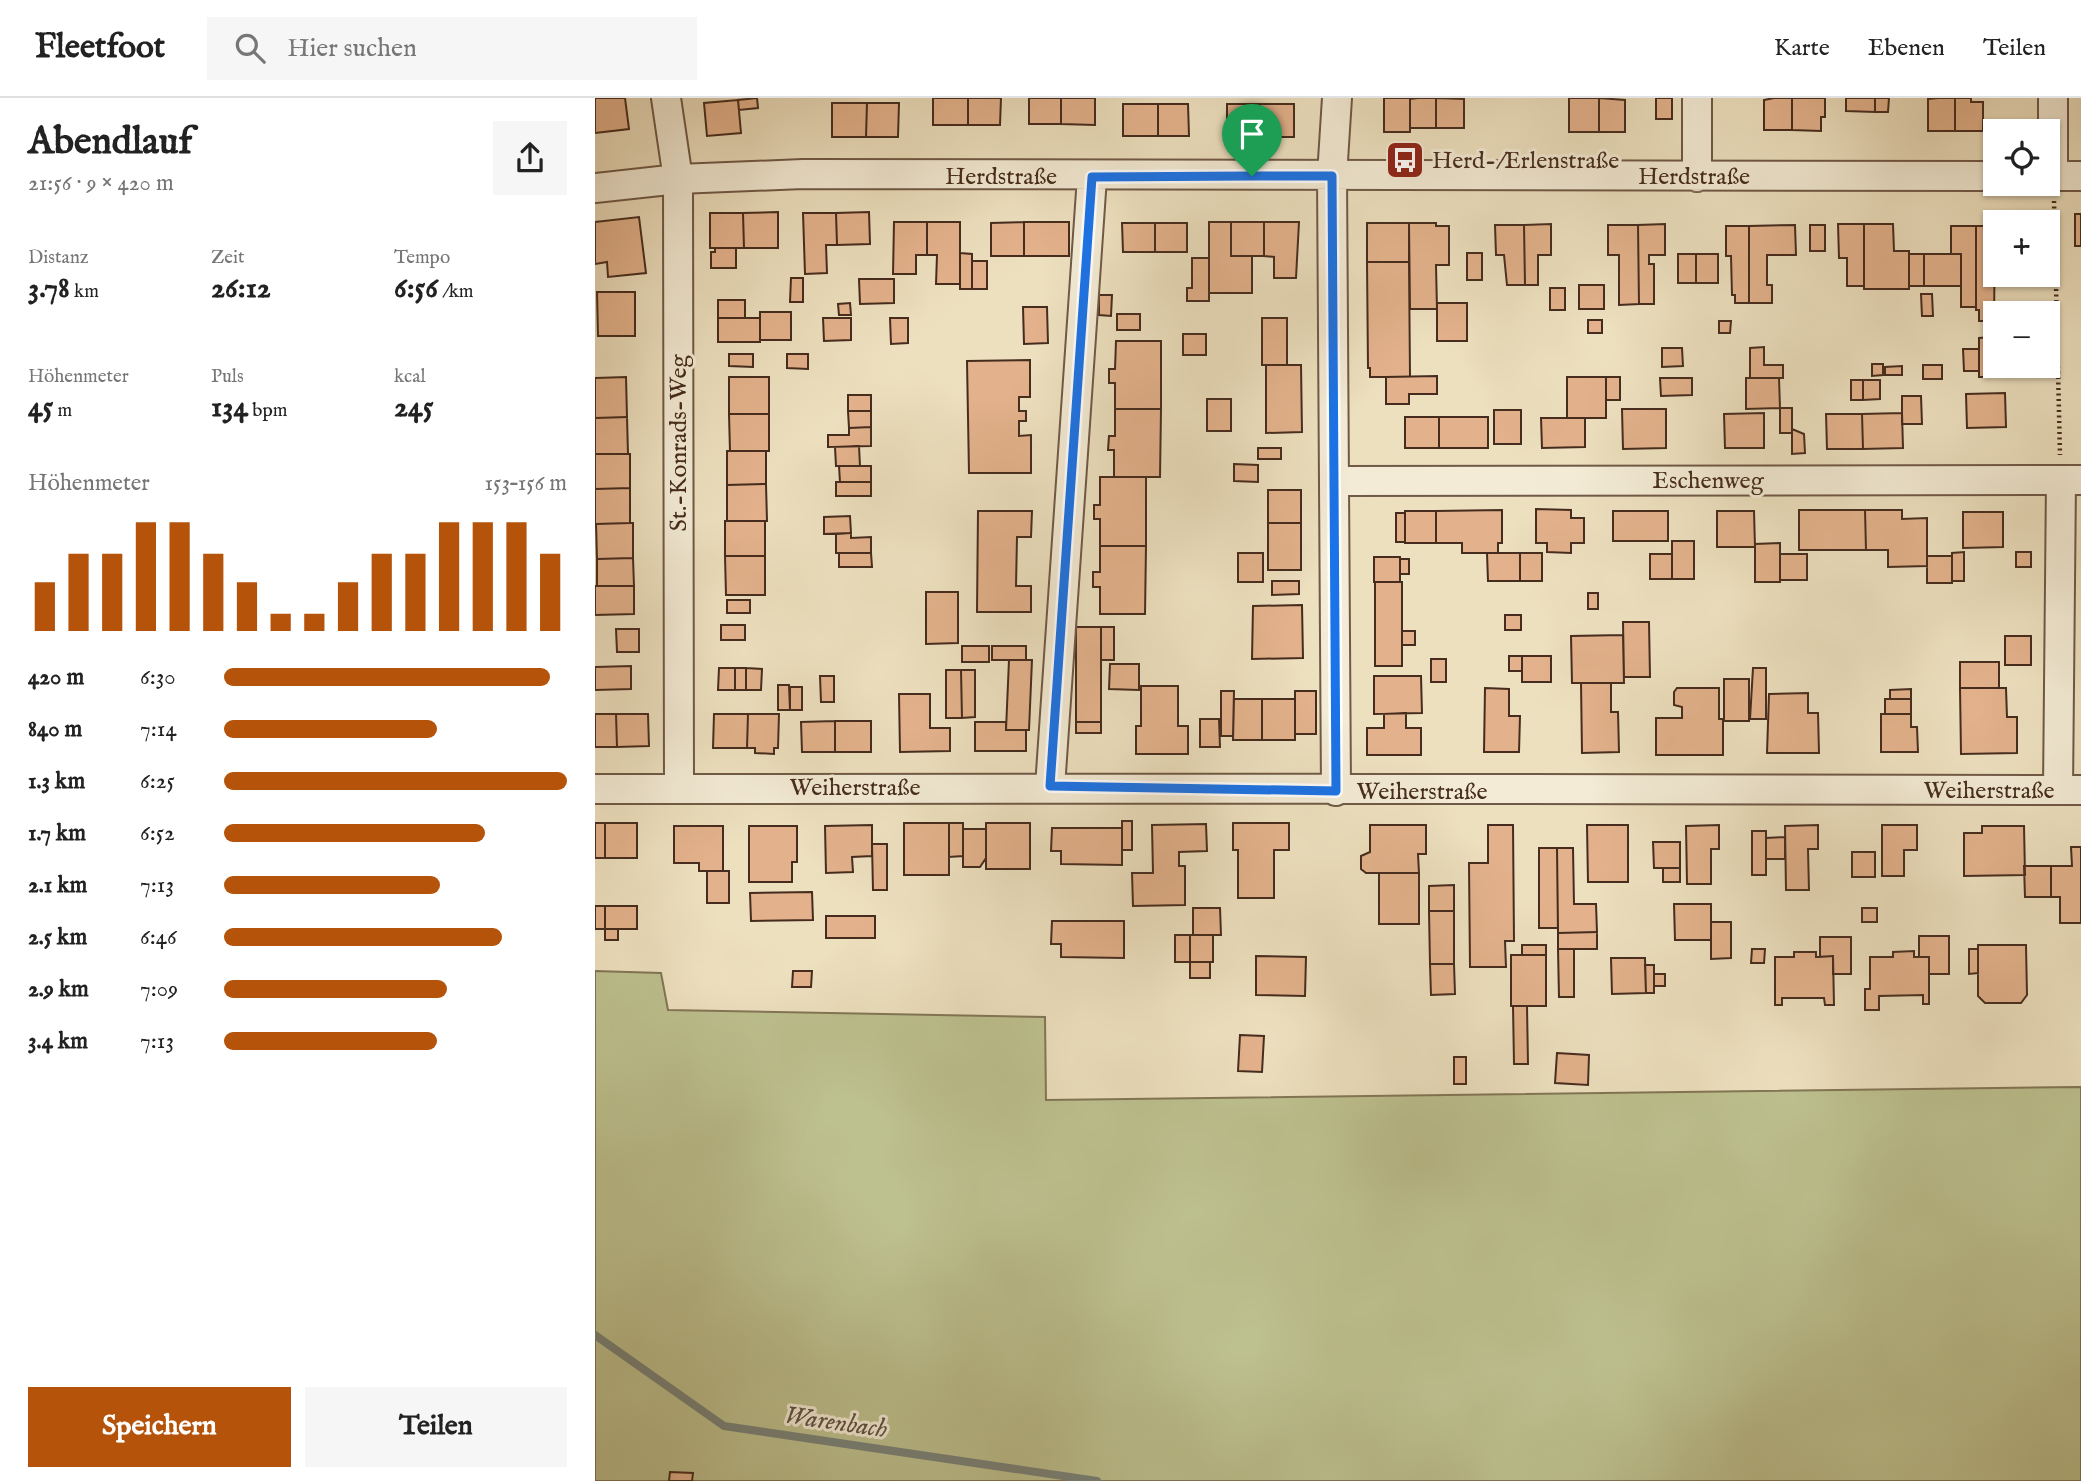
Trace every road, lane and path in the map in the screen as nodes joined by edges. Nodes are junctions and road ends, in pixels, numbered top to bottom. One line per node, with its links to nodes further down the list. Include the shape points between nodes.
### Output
1 (667, 98): 12 (street, St.-Konrads-Weg)
2 (1337, 98): 6 (street)
3 (1697, 98): 11 (street)
4 (2053, 98): 5 (street)
5 (2052, 119)
6 (1332, 176): 10 (street, Herdstraße); 11 (street, Herdstraße); 16 (street)
7 (1983, 176): 11 (street, Herdstraße)
8 (2060, 176): 9 (street)
9 (2081, 176)
10 (1092, 177): 12 (street, Herdstraße, via 803,174); 17 (street)
11 (1697, 177)
12 (678, 179): 13 (street, Herdstraße); 18 (street, St.-Konrads-Weg)
13 (595, 188)
14 (2051, 196): 15 (path)
15 (2071, 480): 16 (street, Eschenweg); 20 (street)
16 (1336, 481): 21 (street)
17 (1050, 786): 18 (street, Weiherstraße); 21 (street, Weiherstraße)
18 (679, 788): 19 (street, Weiherstraße)
19 (595, 789)
20 (2069, 790): 21 (street, Weiherstraße)
21 (1336, 791)

